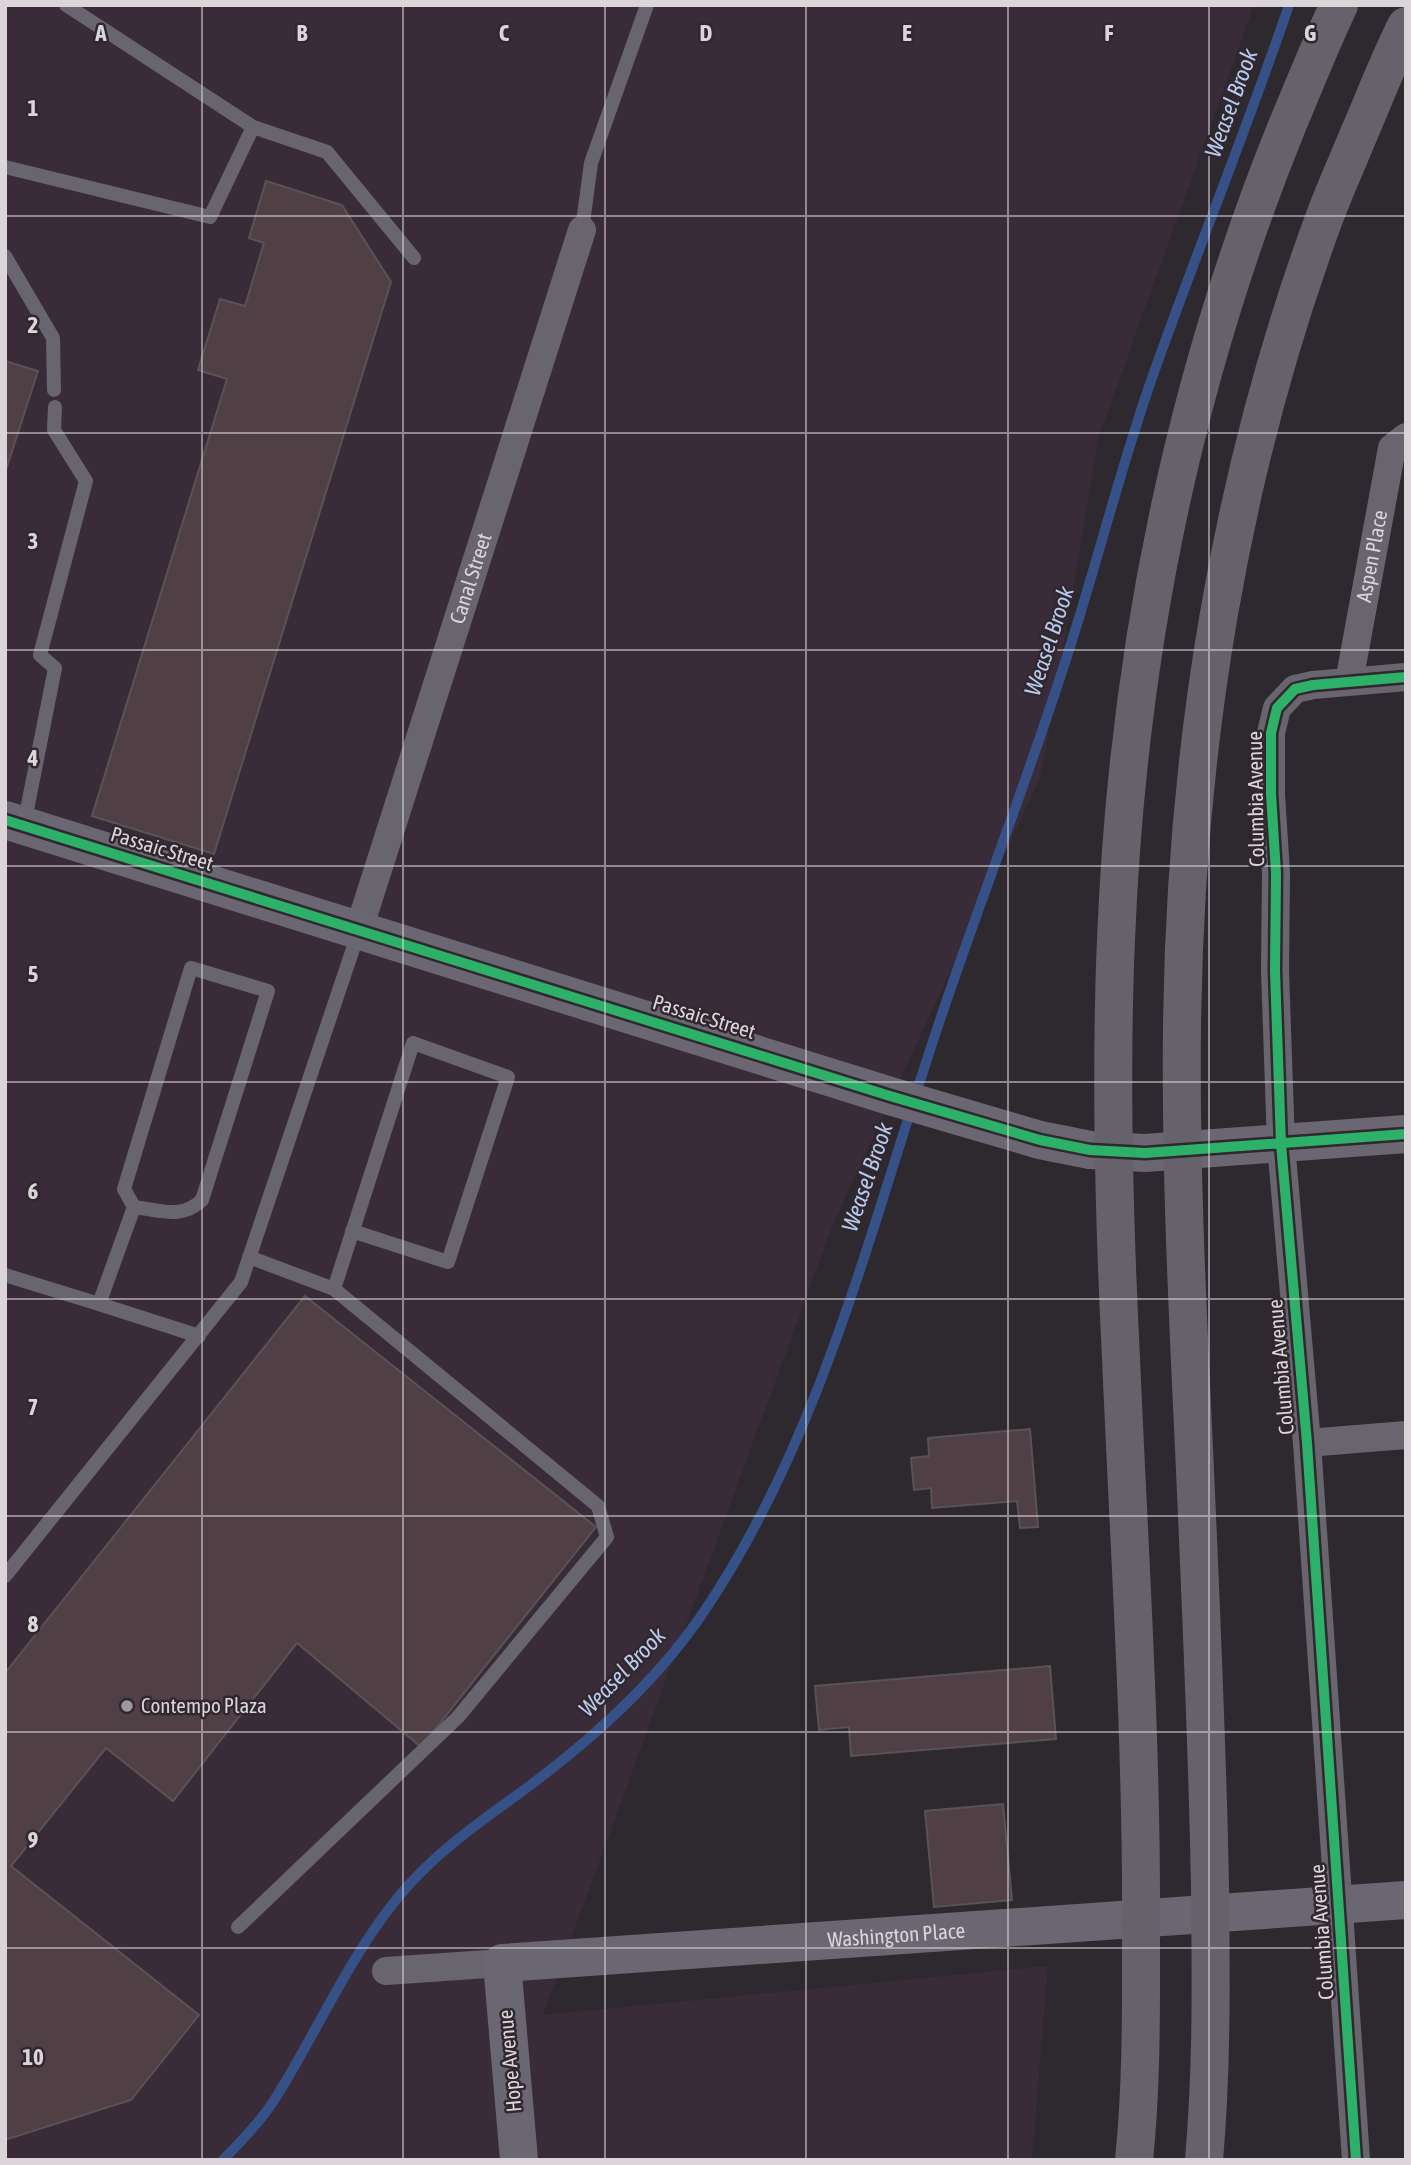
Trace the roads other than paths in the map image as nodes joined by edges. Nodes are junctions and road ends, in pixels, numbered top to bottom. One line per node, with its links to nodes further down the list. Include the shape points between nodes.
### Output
1 (66, 5): 5 (lane)
2 (647, 5): 7 (lane, via 592,163)
3 (1339, 5): 35 (highway, via 1262,190 1229,284 1179,464 1158,561 1130,748 1116,937 1113,1101 1138,1728 1141,1980)
4 (1406, 26): 36 (highway, via 1325,215 1266,404 1226,572 1198,755 1182,1096 1207,1739 1211,1969)
5 (253, 127): 6 (lane, via 210,217); 9 (lane, via 327,152)
6 (5, 167)
7 (582, 230): 16 (street, Canal Street)
8 (5, 256): 10 (lane, via 53,338)
9 (414, 258)
10 (54, 390)
11 (55, 407): 15 (lane, via 54,430 86,481 40,655 55,668)
12 (1406, 437): 14 (street, Aspen Place, via 1392,449)
13 (1406, 677): 14 (street, Columbia Avenue)
14 (1349, 681): 18 (street, Columbia Avenue, via 1295,689 1277,708 1271,733)
15 (15, 823): 16 (street, Passaic Street)
16 (359, 929): 18 (street, Passaic Street, via 1040,1140 1090,1150 1145,1153); 21 (lane)
17 (1406, 1134): 18 (street, Passaic Street)
18 (1281, 1144): 27 (street, Columbia Avenue)
19 (134, 1207): 19 (lane, via 124,1189 191,968 268,991 202,1200 181,1213); 24 (lane)
20 (352, 1231): 20 (lane, via 413,1044 508,1077 448,1262); 23 (lane)
21 (249, 1257): 23 (lane); 25 (lane, via 241,1282)
22 (5, 1275): 24 (lane)
23 (334, 1289): 31 (lane, via 598,1506 607,1537 458,1717)
24 (99, 1304): 25 (lane)
25 (199, 1336): 28 (lane)
26 (1406, 1435): 27 (street)
27 (1307, 1443): 30 (street, Columbia Avenue)
28 (5, 1576)
29 (1406, 1900): 30 (street, Washington Place)
30 (1340, 1905): 32 (street, Washington Place); 37 (street, Columbia Avenue)
31 (238, 1927)
32 (502, 1963): 33 (street, Washington Place); 34 (street, Hope Avenue)
33 (386, 1971)
34 (519, 2160)
35 (1134, 2160)
36 (1204, 2160)
37 (1356, 2160)

